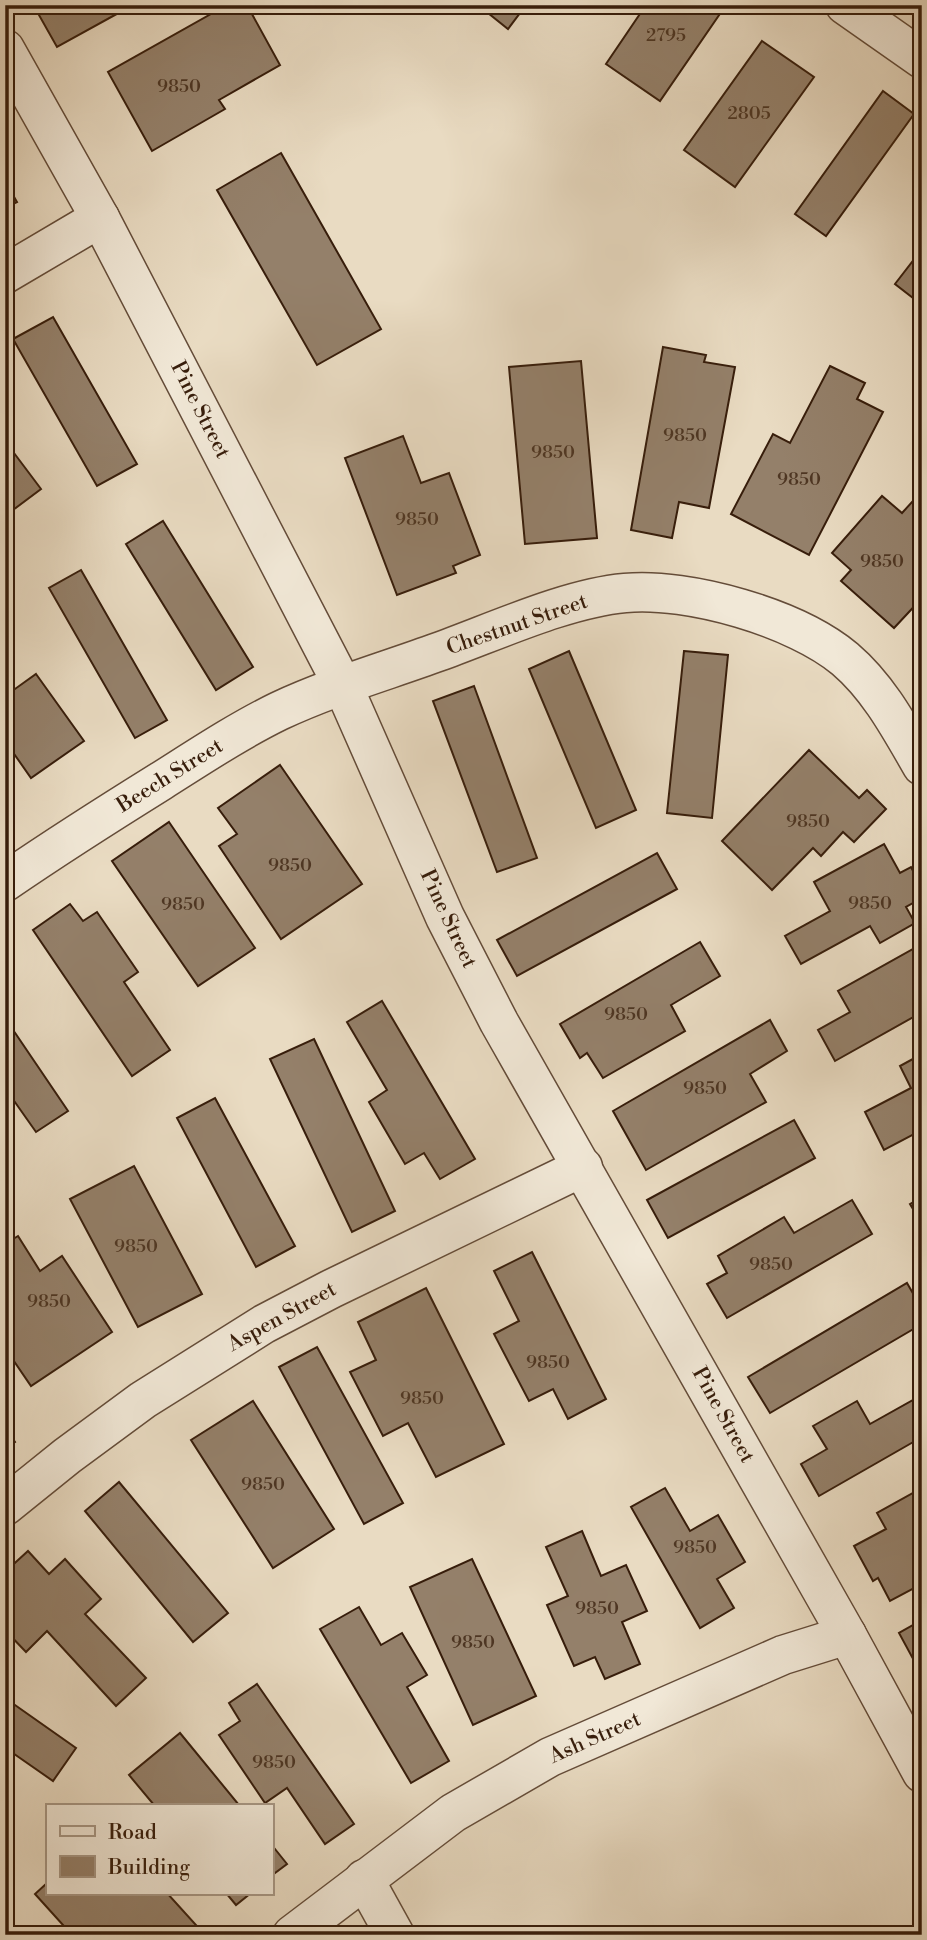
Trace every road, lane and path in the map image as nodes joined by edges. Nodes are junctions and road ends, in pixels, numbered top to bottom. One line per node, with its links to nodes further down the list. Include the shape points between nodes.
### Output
1 (845, 5): 3 (street)
2 (5, 49): 4 (street, Pine Street)
3 (922, 59)
4 (100, 218): 5 (street); 6 (street, Pine Street)
5 (5, 274)
6 (343, 686): 7 (street, Chestnut Street, via 578,602 625,593 658,593 761,614 821,643 846,660 888,708); 8 (street, Beech Street, via 279,711 215,747); 9 (street, Pine Street, via 445,917)
7 (922, 766)
8 (5, 882)
9 (583, 1167): 10 (street, Aspen Street, via 264,1324 143,1400); 11 (street, Pine Street)
10 (5, 1506)
11 (847, 1635): 12 (street, Pine Street); 13 (street, Ash Street, via 783,1655 550,1757 453,1813)
12 (922, 1773)
13 (364, 1879): 14 (street, Ash Street); 15 (street)
14 (292, 1935)
15 (395, 1935)

